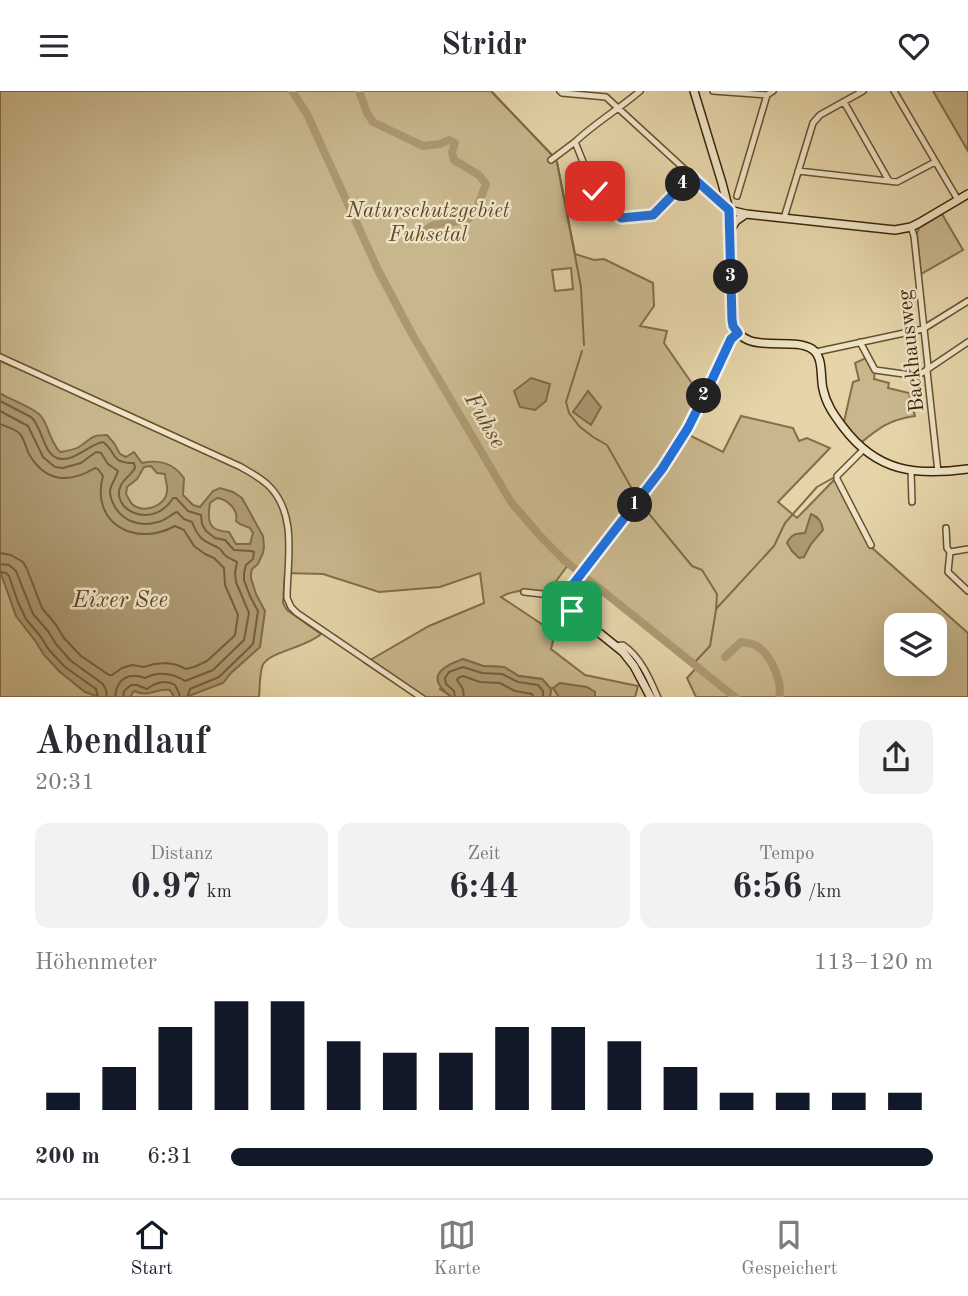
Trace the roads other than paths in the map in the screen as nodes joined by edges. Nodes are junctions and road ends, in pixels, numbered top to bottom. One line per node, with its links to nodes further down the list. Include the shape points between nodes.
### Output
1 (560, 91): 9 (street)
2 (600, 91): 9 (street)
3 (640, 91): 11 (street)
4 (694, 91): 21 (street)
5 (713, 91): 8 (street)
6 (863, 91): 10 (street)
7 (894, 91): 14 (street)
8 (770, 93): 19 (street)
9 (606, 97): 11 (street)
10 (844, 102): 15 (street, via 813,123); 17 (street)
11 (619, 109): 12 (street); 16 (street)
12 (575, 142): 13 (street); 16 (street, via 595,191 621,218 653,215)
13 (551, 160)
14 (934, 162): 17 (street, via 897,182); 20 (street)
15 (798, 171): 17 (street); 23 (street)
16 (691, 176): 21 (street)
17 (889, 181)
18 (968, 194): 20 (street)
19 (737, 196)
20 (958, 200): 24 (street)
21 (729, 210): 22 (street); 25 (street)
22 (746, 214): 23 (street); 25 (street)
23 (784, 218): 24 (street, via 895,230)
24 (911, 227): 27 (street, Backhausweg)
25 (730, 230): 28 (street, via 732,320)
26 (968, 301): 27 (street)
27 (923, 329): 29 (street); 33 (street, Backhausweg)
28 (738, 333): 31 (street, via 763,344 804,345); 45 (street, via 688,428 577,579)
29 (860, 342): 31 (street); 33 (street, via 875,370 911,375)
30 (968, 342): 33 (street)
31 (816, 352): 34 (street, via 826,402)
32 (0, 356): 47 (street, via 241,467 268,485 282,503 288,522 286,594 291,607)
33 (927, 371): 37 (street, Backhausweg)
34 (863, 450): 36 (street, via 880,461); 40 (street, via 836,479)
35 (968, 469): 37 (street)
36 (911, 470): 37 (street); 38 (street)
37 (938, 472)
38 (912, 502)
39 (946, 528): 42 (street)
40 (872, 545)
41 (968, 549): 42 (street)
42 (950, 552): 43 (street, via 948,572)
43 (968, 591)
44 (524, 592): 45 (street)
45 (568, 602): 46 (street, via 575,614)
46 (616, 646): 48 (street, via 634,666); 49 (street, via 623,645 633,653)
47 (421, 697)
48 (650, 697)
49 (658, 697)

